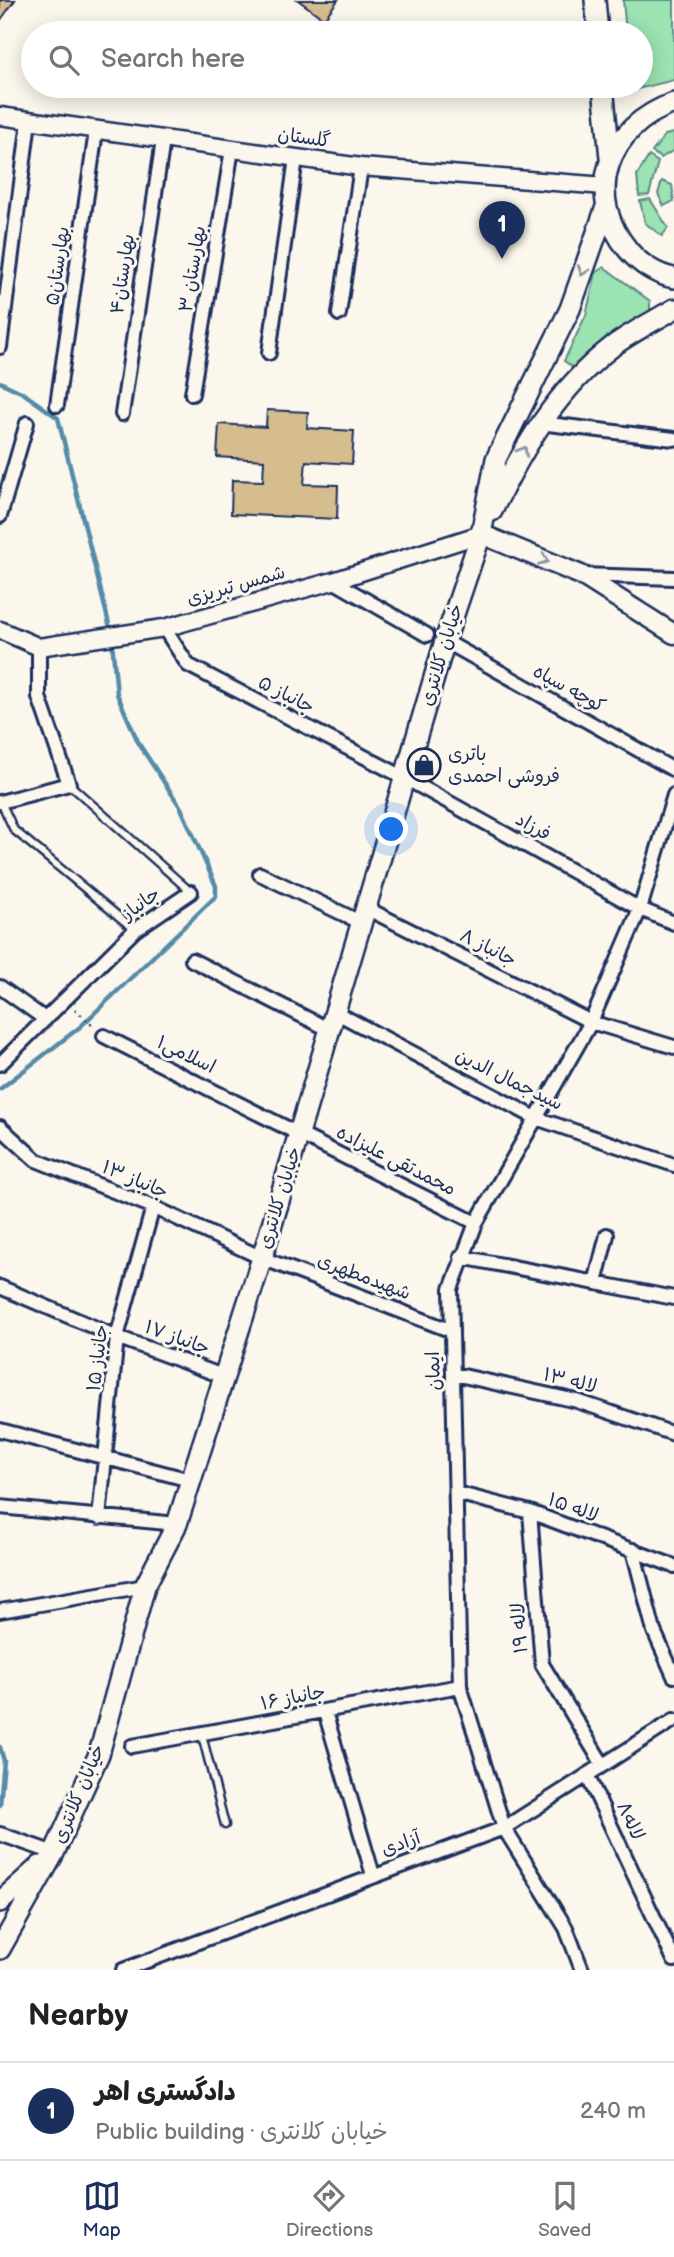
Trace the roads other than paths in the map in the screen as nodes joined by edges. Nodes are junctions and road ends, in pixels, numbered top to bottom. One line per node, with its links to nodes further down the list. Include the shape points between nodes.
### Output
1 (595, 0): 2 (main road)
2 (597, 21)
3 (604, 98): 11 (main road)
4 (674, 103): 11 (main road, via 651,111 626,130)
5 (0, 116): 6 (street, گلستان)
6 (29, 121): 7 (street, گلستان); 18 (street)
7 (96, 131): 8 (street, گلستان); 21 (street, بهارستان۵)
8 (163, 140): 9 (street, گلستان); 22 (street, بهارستان۴)
9 (232, 149): 10 (street, گلستان); 20 (street, بهارستان ۳)
10 (296, 158): 12 (street, گلستان); 19 (street)
11 (610, 158): 13 (main road)
12 (361, 167): 13 (street, گلستان); 17 (street)
13 (605, 186): 14 (main road)
14 (606, 207): 15 (main road, via 617,237 638,261); 27 (main road, خیابان کلانتری, one-way to 27, via 570,309 496,459)
15 (674, 278)
16 (674, 309): 24 (main road, خیابان کلانتری, via 613,346 556,401)
17 (339, 314)
18 (0, 347)
19 (269, 353)
20 (192, 394)
21 (57, 405)
22 (122, 414)
23 (27, 423): 26 (street)
24 (540, 423): 25 (street); 27 (main road, خیابان کلانتری, one-way to 24)
25 (674, 439)
26 (0, 516)
27 (481, 534): 28 (main road, one-way to 28); 30 (street, شمس تبریزی); 34 (main road, خیابان کلانتری)
28 (581, 575): 29 (street); 33 (main road)
29 (674, 578)
30 (333, 581): 31 (street, شمس تبریزی); 34 (street, کوچه سپاه)
31 (164, 628): 35 (street, شمس تبریزی); 37 (street, جانباز ۵, via 188,665)
32 (0, 630): 35 (street)
33 (674, 634)
34 (436, 638): 36 (street, کوچه سپاه); 37 (main road, خیابان کلانتری)
35 (39, 647): 38 (street, via 39,697)
36 (674, 770)
37 (407, 779): 44 (street, فرزاد); 45 (main road, خیابان کلانتری)
38 (69, 784): 40 (street); 43 (lane, جانباز)
39 (674, 794): 41 (street, ایمان)
40 (0, 802): 47 (lane, via 14,830)
41 (669, 820): 44 (street, ایمان)
42 (260, 874): 45 (street, جانباز ۸)
43 (191, 892): 47 (street, جانباز)
44 (640, 909): 46 (street, فرزاد); 52 (street, ایمان)
45 (364, 915): 51 (main road, خیابان کلانتری); 52 (street, جانباز ۸)
46 (674, 923)
47 (135, 930): 50 (street, جانباز)
48 (192, 960): 51 (street, سیدجمال الدین)
49 (0, 987): 50 (street)
50 (45, 1019): 55 (street, جانباز)
51 (333, 1021): 56 (street, سیدجمال الدین); 58 (main road, خیابان کلانتری)
52 (591, 1021): 54 (street, جانباز ۸); 56 (street, ایمان)
53 (104, 1035): 58 (street, اسلامی۱)
54 (674, 1047)
55 (0, 1064)
56 (536, 1118): 59 (street, سیدجمال الدین); 61 (street, ایمان)
57 (0, 1128): 60 (street, جانباز ۱۳, via 36,1160)
58 (299, 1133): 61 (street, محمدتقی علیزاده); 64 (main road, خیابان کلانتری)
59 (674, 1165)
60 (153, 1207): 64 (street, جانباز ۱۳); 69 (street, جانباز ۱۵)
61 (476, 1223): 63 (street, ایمان)
62 (607, 1235): 65 (street)
63 (461, 1257): 65 (street); 68 (street, ایمان, via 451,1289)
64 (262, 1258): 68 (street, شهیدمطهری); 71 (main road, خیابان کلانتری)
65 (594, 1283): 67 (street)
66 (0, 1287): 69 (street, جانباز ۱۷)
67 (674, 1298)
68 (452, 1331): 70 (street, ایمان)
69 (117, 1336): 71 (street, جانباز ۱۷); 74 (street, جانباز ۱۵)
70 (454, 1374): 73 (street, لاله ۱۳, via 577,1401); 76 (street, ایمان)
71 (225, 1377): 75 (main road, خیابان کلانتری)
72 (0, 1430): 74 (street)
73 (674, 1434)
74 (107, 1457): 75 (street); 79 (street, جانباز ۱۵)
75 (190, 1480): 80 (main road, خیابان کلانتری)
76 (456, 1493): 78 (street, لاله ۱۵); 86 (street, ایمان)
77 (0, 1507): 79 (street)
78 (530, 1513): 81 (street, لاله ۱۵); 91 (street, لاله ۱۹, via 542,1664)
79 (99, 1518): 80 (street)
80 (177, 1524): 83 (main road, خیابان کلانتری)
81 (633, 1550): 82 (street, لاله ۱۵); 85 (street, via 654,1631)
82 (674, 1566)
83 (145, 1586): 84 (street); 96 (main road, خیابان کلانتری, via 99,1754)
84 (0, 1611)
85 (674, 1676)
86 (460, 1686): 87 (street, جانباز ۱۶); 94 (street, ایمان)
87 (325, 1712): 89 (street, جانباز ۱۶); 97 (street)
88 (674, 1720): 91 (street, آزادی)
89 (202, 1735): 90 (street, جانباز ۱۶); 93 (lane)
90 (131, 1746)
91 (603, 1765): 92 (street, آزادی)
92 (587, 1775): 94 (street, آزادی); 100 (street, لاله۸)
93 (225, 1825)
94 (504, 1828): 97 (street, آزادی); 102 (street, ایمان, via 566,1928)
95 (0, 1834): 96 (street)
96 (54, 1853): 98 (main road, خیابان کلانتری); 99 (main road, خیابان کلانتری)
97 (373, 1875): 101 (street, آزادی)
98 (0, 1902)
99 (0, 1949)
100 (674, 1960)
101 (123, 1970)
102 (582, 1970)

